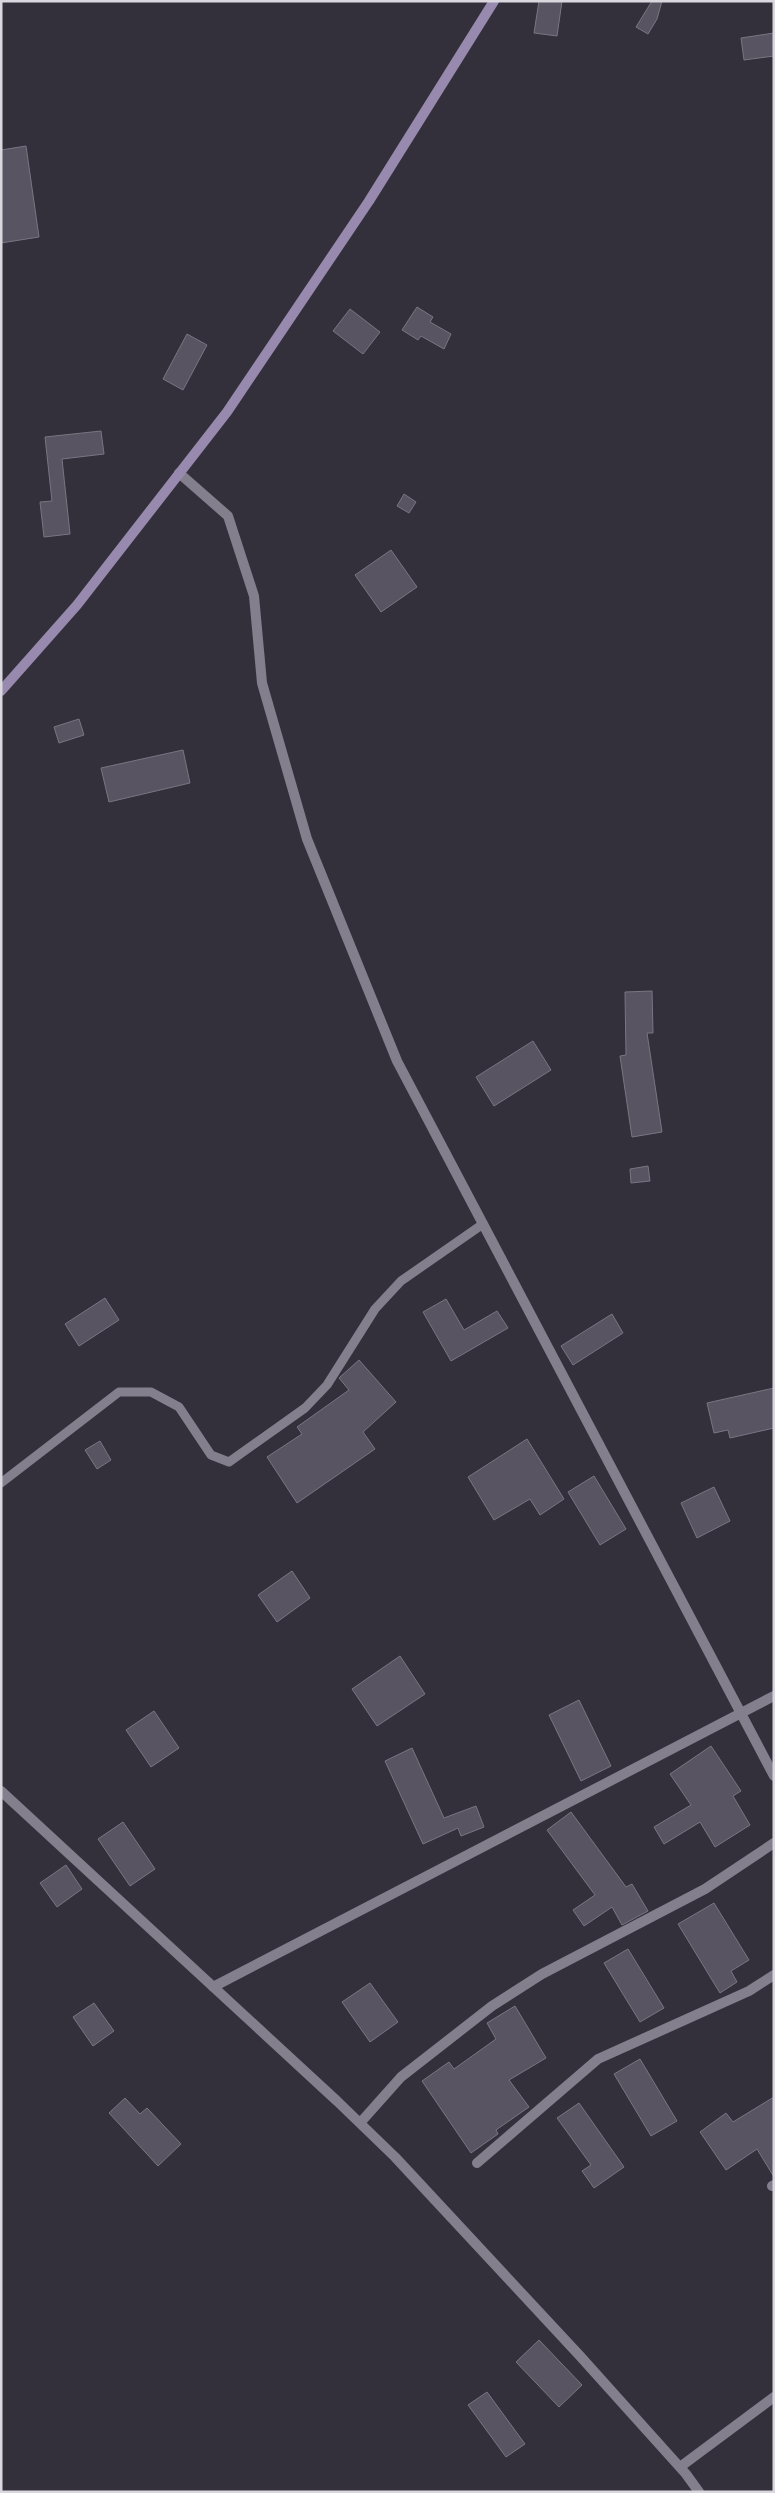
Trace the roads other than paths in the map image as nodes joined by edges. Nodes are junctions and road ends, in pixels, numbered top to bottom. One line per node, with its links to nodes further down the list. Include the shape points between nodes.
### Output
1 (494, 1): 2 (main road, via 369,202 227,412)
2 (179, 473): 3 (main road, via 77,605); 4 (street, via 228,516 254,596 262,683 307,839 397,1060)
3 (1, 691)
4 (482, 1224): 5 (lane, via 401,1281 375,1309 327,1385 305,1408 230,1462 211,1455 178,1407 151,1392 120,1392); 7 (street)
5 (1, 1483)
6 (774, 1696): 7 (street)
7 (739, 1712): 8 (street); 12 (street)
8 (774, 1776)
9 (1, 1791): 12 (street)
10 (774, 1843): 13 (street, via 705,1889 542,1974 492,2006 401,2077)
11 (774, 1975): 14 (street, via 749,1991 598,2059)
12 (213, 1987): 13 (street)
13 (360, 2123): 16 (street, via 395,2156)
14 (477, 2163)
15 (774, 2397): 16 (street)
16 (680, 2467): 17 (street)
17 (699, 2492)

